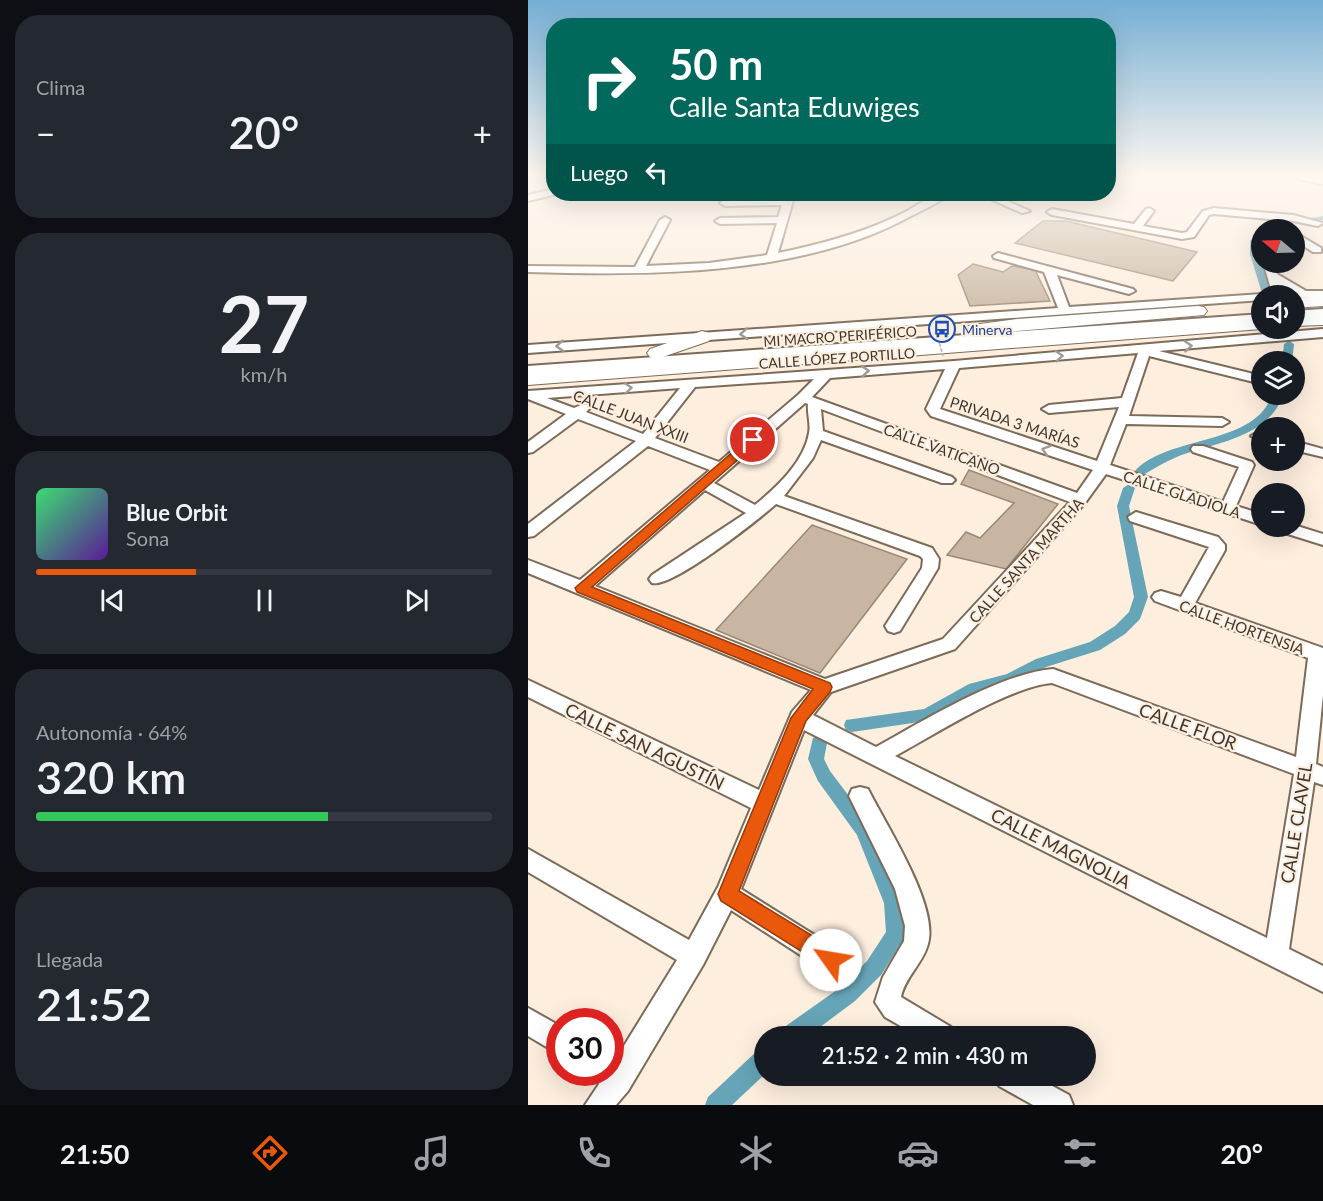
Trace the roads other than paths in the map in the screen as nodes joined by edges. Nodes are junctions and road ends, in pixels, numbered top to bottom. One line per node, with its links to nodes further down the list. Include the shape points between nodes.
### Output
1 (661, 229): 11 (street)
2 (780, 229): 9 (street)
3 (875, 229): 9 (street)
4 (1139, 229): 5 (street, via 1185,236)
5 (1194, 229)
6 (1305, 241): 7 (street)
7 (1317, 250)
8 (998, 255): 12 (street)
9 (772, 256): 11 (street)
10 (528, 269): 11 (street)
11 (639, 270)
12 (1049, 270): 16 (street); 22 (street)
13 (1273, 273): 14 (street)
14 (1274, 276): 15 (street); 24 (street)
15 (1276, 285)
16 (1129, 291)
17 (1323, 294): 24 (street)
18 (1251, 298): 22 (street)
19 (1323, 301): 24 (highway)
20 (1251, 307): 26 (highway)
21 (1323, 308): 24 (highway)
22 (1065, 310): 25 (street)
23 (1251, 313): 29 (highway)
24 (1307, 314)
25 (991, 317): 26 (highway); 31 (street, one-way to 31)
26 (1105, 318): 29 (highway)
27 (1251, 322): 32 (highway)
28 (1251, 322): 39 (street, MI MACRO PERIFÉRICO)
29 (963, 333): 35 (highway)
30 (1323, 333): 34 (street, CALLE LÓPEZ PORTILLO, one-way to 30)
31 (702, 337): 33 (street, one-way to 33); 35 (highway)
32 (1056, 340): 37 (highway); 43 (highway)
33 (528, 349)
34 (1147, 349): 37 (street, CALLE LÓPEZ PORTILLO, one-way to 34); 41 (street, via 1156,355); 46 (street, CALLE SANTA MARTHA)
35 (657, 353): 38 (highway)
36 (949, 360): 37 (street, CALLE LÓPEZ PORTILLO); 40 (street, CALLE LÓPEZ PORTILLO, one-way to 36); 58 (street, PRIVADA 3 MARÍAS, one-way to 36, via 934,411)
37 (984, 362)
38 (528, 363)
39 (528, 372)
40 (826, 374): 42 (street, CALLE LÓPEZ PORTILLO); 45 (street)
41 (1251, 377)
42 (692, 383): 44 (street, CALLE LÓPEZ PORTILLO, one-way to 42); 52 (street)
43 (528, 390): 44 (street, CALLE LÓPEZ PORTILLO); 48 (street, CALLE JUAN XXIII)
44 (592, 391): 48 (street)
45 (809, 401): 51 (street); 57 (street); 62 (street, CALLE VATICANO)
46 (1128, 402): 47 (street); 49 (street, CALLE SANTA MARTHA)
47 (1049, 409)
48 (578, 414): 52 (street, CALLE JUAN XXIII); 53 (street)
49 (1121, 420): 50 (street); 58 (street, CALLE SANTA MARTHA)
50 (1222, 422)
51 (816, 433): 59 (street); 61 (street, via 801,466)
52 (646, 440): 57 (street, CALLE JUAN XXIII); 67 (street)
53 (528, 449)
54 (1198, 449): 63 (street, via 1248,465)
55 (1305, 449): 56 (street)
56 (1323, 453)
57 (720, 468): 60 (street)
58 (1102, 468): 62 (street, CALLE SANTA MARTHA); 63 (street, CALLE GLADIOLA)
59 (948, 480)
60 (703, 483): 64 (street); 72 (street)
61 (774, 498): 64 (street); 75 (street, via 926,552 931,559 930,568)
62 (1080, 500): 77 (street, CALLE SANTA MARTHA, via 950,644)
63 (1227, 509): 66 (street, CALLE GLADIOLA)
64 (756, 512): 71 (street)
65 (1136, 517): 74 (street, via 1217,545)
66 (1251, 517)
67 (528, 532)
68 (1305, 534): 69 (street)
69 (1323, 540)
70 (528, 566): 72 (street)
71 (658, 579)
72 (582, 588): 77 (street)
73 (1161, 597): 74 (street, CALLE HORTENSIA)
74 (1185, 606): 76 (street, CALLE HORTENSIA)
75 (894, 626)
76 (1320, 655): 81 (street, CALLE CLAVEL)
77 (824, 687): 79 (street)
78 (528, 688): 83 (street, CALLE SAN AGUSTÍN)
79 (799, 718): 80 (street, CALLE MAGNOLIA); 83 (street)
80 (877, 756): 81 (street, CALLE FLOR, via 977,702 1053,676); 87 (street, CALLE MAGNOLIA)
81 (1314, 773): 87 (street, CALLE CLAVEL)
82 (860, 795): 91 (street, via 913,903 918,936 888,993 888,1002)
83 (763, 803): 85 (street)
84 (528, 860): 86 (street)
85 (727, 894): 86 (street); 88 (street)
86 (694, 956): 93 (street)
87 (1276, 956): 89 (street, CALLE MAGNOLIA)
88 (831, 960)
89 (1323, 980)
90 (528, 1021): 92 (street)
91 (925, 1026)
92 (546, 1033)
93 (624, 1058)
94 (607, 1086): 96 (street)
95 (1026, 1086): 97 (street)
96 (599, 1105)
97 (1059, 1105)

